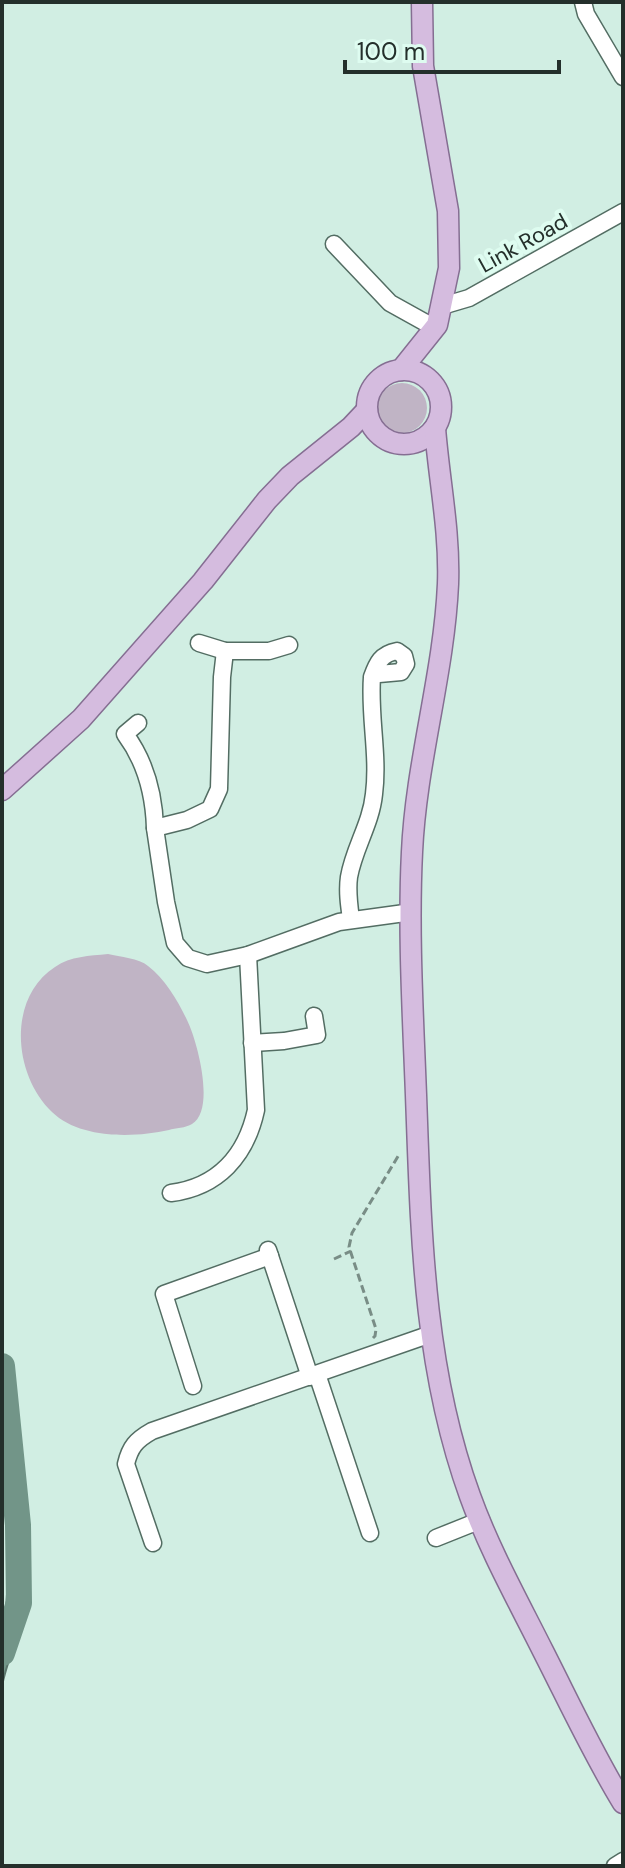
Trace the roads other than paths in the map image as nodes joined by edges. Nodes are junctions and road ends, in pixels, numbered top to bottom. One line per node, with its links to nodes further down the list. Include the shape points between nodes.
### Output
1 (422, 2): 6 (main road, via 423,66 449,219)
2 (583, 2): 3 (street)
3 (623, 77)
4 (623, 212): 6 (street, Link Road, via 469,298)
5 (334, 244): 7 (street, via 390,303)
6 (442, 306): 7 (main road)
7 (434, 331): 8 (main road); 9 (main road)
8 (401, 370): 9 (main road); 10 (main road, via 390,372 372,388)
9 (434, 384): 11 (main road, via 441,406)
10 (367, 410): 12 (main road); 14 (main road)
11 (435, 428): 13 (main road); 15 (main road)
12 (382, 436): 13 (main road); 14 (main road)
13 (409, 443): 15 (main road)
14 (326, 448): 21 (main road, via 267,500 81,719)
15 (439, 479): 23 (main road, via 446,507 448,587 414,818)
16 (199, 643): 18 (street)
17 (289, 645): 18 (street, via 269,651)
18 (225, 651): 22 (street, via 219,789 210,809)
19 (374, 672): 24 (street, via 370,717 375,790 349,874)
20 (138, 723): 22 (street, via 125,734 151,789)
21 (2, 790)
22 (155, 828): 25 (street, via 175,943 188,958 207,964)
23 (412, 912): 24 (street); 29 (main road, via 421,1228)
24 (351, 919): 25 (street)
25 (248, 955): 27 (street)
26 (314, 1016): 27 (street, via 317,1035)
27 (252, 1043): 28 (street, via 256,1110 242,1151 211,1179)
28 (171, 1193)
29 (431, 1334): 30 (street); 32 (main road, via 456,1451)
30 (313, 1375): 31 (street, via 269,1253 164,1294); 33 (street); 35 (street, via 137,1439 126,1464)
31 (193, 1386)
32 (481, 1520): 34 (street); 36 (main road)
33 (370, 1533)
34 (436, 1538)
35 (153, 1543)
36 (623, 1803)
37 (623, 1861): 38 (street)
38 (615, 1866)

